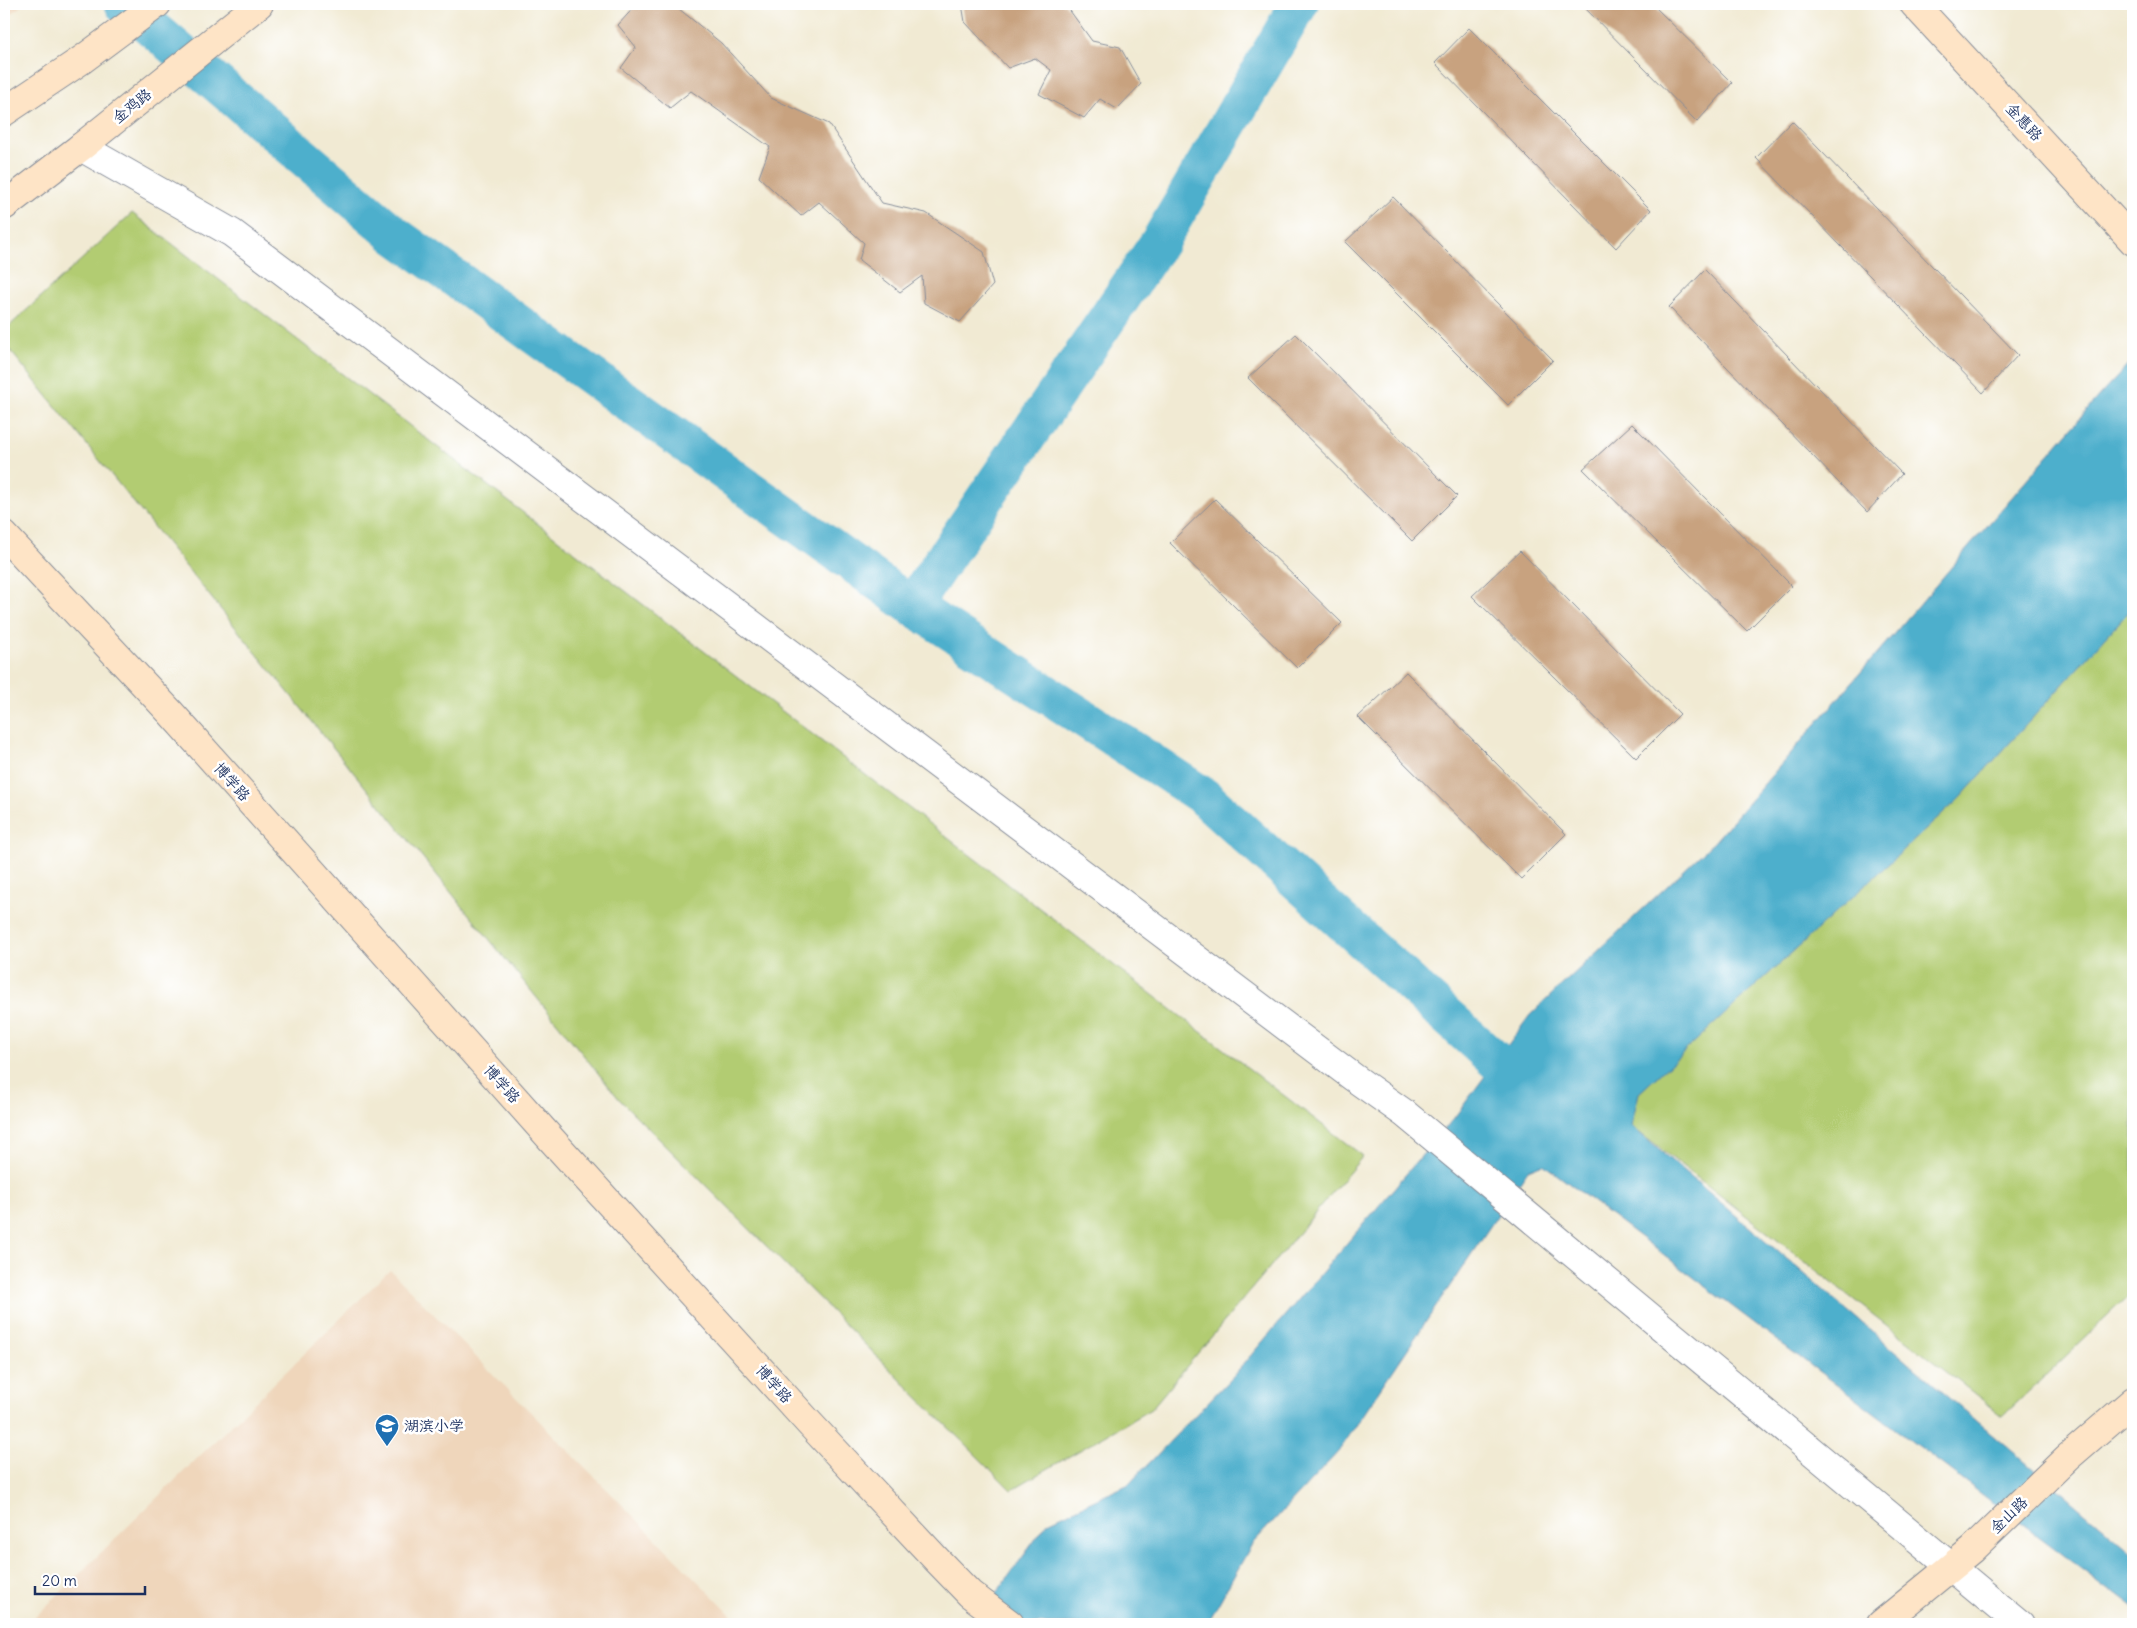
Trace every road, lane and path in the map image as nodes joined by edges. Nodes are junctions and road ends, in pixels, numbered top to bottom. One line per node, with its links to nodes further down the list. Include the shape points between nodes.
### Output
1 (157, 4): 4 (street)
2 (1914, 4): 7 (street, 金惠路)
3 (253, 10): 5 (street, 金鸡路)
4 (4, 112)
5 (82, 147): 6 (street, 金鸡路); 10 (street, via 232,233 1404,1112)
6 (4, 206)
7 (2133, 241)
8 (4, 535): 11 (street, 博学路, via 170,712 810,1424 936,1560 970,1594)
9 (2133, 1401): 10 (street, 金山路, via 2067,1458)
10 (1952, 1567): 12 (street, 金山路); 13 (street)
11 (1010, 1624)
12 (1881, 1624)
13 (2020, 1624)

